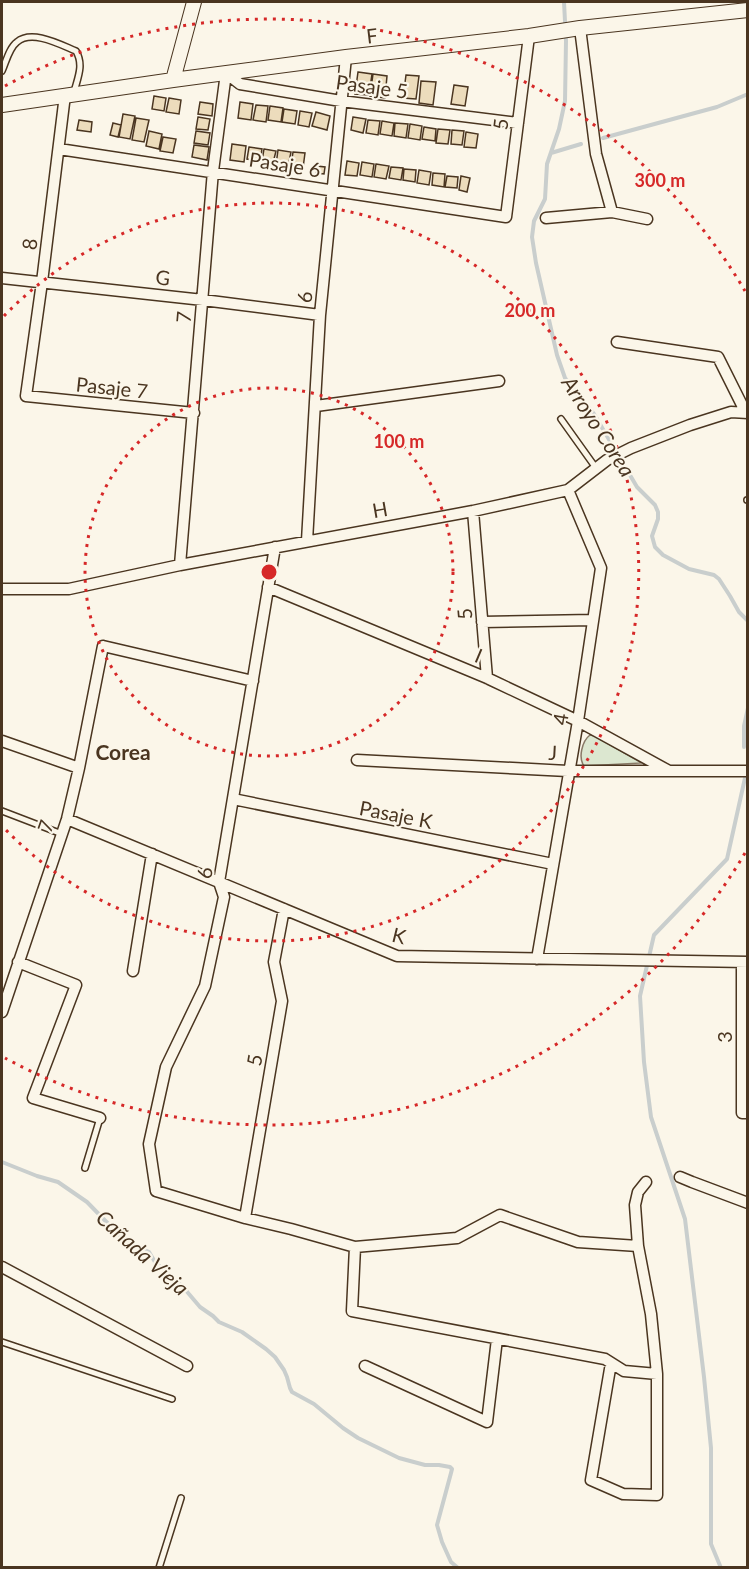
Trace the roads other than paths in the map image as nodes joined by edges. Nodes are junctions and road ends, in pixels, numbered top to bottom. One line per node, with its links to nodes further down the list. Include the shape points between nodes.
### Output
1 (194, 2): 8 (street)
2 (747, 9): 3 (street, F)
3 (580, 28): 4 (street, F); 16 (street, via 596,154)
4 (529, 36): 5 (street, F); 12 (street, 5)
5 (346, 57): 7 (street, F); 10 (street, 6)
6 (2, 71): 9 (lane, via 18,41 36,36 76,51 81,59)
7 (226, 73): 8 (street, F); 10 (street, Pasaje 5, via 240,84); 14 (street, 7)
8 (173, 80): 9 (street, F)
9 (69, 94): 11 (street, F); 13 (street, 8)
10 (341, 101): 12 (street, Pasaje 5); 15 (street, 6)
11 (2, 105)
12 (518, 123): 17 (street, 5)
13 (59, 149): 14 (street, Pasaje 6); 21 (street, 8)
14 (213, 171): 15 (street, Pasaje 6); 22 (street, 7)
15 (333, 189): 17 (street, Pasaje 6); 23 (street, 6)
16 (612, 212): 18 (street); 19 (street)
17 (506, 217)
18 (546, 218)
19 (646, 219)
20 (2, 278): 21 (street, G)
21 (42, 282): 22 (street, G); 26 (street, 8)
22 (203, 300): 23 (street, G); 29 (street, 7)
23 (320, 315): 27 (street, 6)
24 (617, 342): 28 (street, via 718,357)
25 (499, 381): 27 (street)
26 (26, 396): 29 (street, Pasaje 7)
27 (316, 406): 34 (street, 6)
28 (747, 412): 31 (street, H, via 731,412 690,425 631,448)
29 (194, 414): 36 (street, 7)
30 (561, 419): 31 (lane)
31 (597, 469): 32 (street, H)
32 (568, 490): 33 (street, H); 39 (street, 4, via 601,568)
33 (473, 511): 34 (street, H); 40 (street, 5)
34 (307, 541): 35 (street, H)
35 (275, 547): 36 (street, H); 37 (street, 6)
36 (180, 565): 38 (street, H, via 69,589)
37 (268, 587): 41 (street, I); 42 (street, 6)
38 (2, 589)
39 (593, 620): 40 (street); 43 (street, 4)
40 (482, 622): 41 (street, 5)
41 (487, 678): 43 (street, I)
42 (253, 681): 46 (street, 7, via 103,646); 50 (street, 6)
43 (578, 721): 47 (street, 4); 48 (street, I)
44 (2, 741): 46 (street)
45 (357, 760): 47 (street, J)
46 (79, 768): 52 (street, 7)
47 (568, 771): 48 (street, J); 55 (street, 4)
48 (669, 771): 49 (street, J)
49 (747, 771)
50 (233, 799): 55 (street, Pasaje K); 56 (street, 6)
51 (2, 811): 53 (lane)
52 (67, 819): 53 (street, 7); 54 (street, K)
53 (62, 834): 59 (street, 7)
54 (152, 854): 56 (street, K); 61 (street)
55 (553, 864): 58 (street, 4)
56 (219, 882): 57 (street, K); 69 (street, 6, via 224,897 205,986 166,1068 149,1144 156,1191)
57 (284, 909): 58 (street, K, via 397,956); 69 (street, 5, via 274,962 282,1001)
58 (537, 959): 60 (street, K)
59 (18, 962): 62 (street, 7); 64 (street, via 76,985 33,1098)
60 (745, 962): 63 (street, 3)
61 (134, 971)
62 (2, 1012)
63 (745, 1113)
64 (100, 1118): 65 (lane)
65 (85, 1168)
66 (680, 1177): 68 (street)
67 (646, 1182): 70 (street, via 635,1205)
68 (747, 1203)
69 (245, 1218): 71 (street)
70 (638, 1246): 71 (street, via 578,1242 500,1215 457,1238); 78 (street)
71 (355, 1247): 73 (street, via 352,1311)
72 (2, 1268): 76 (street)
73 (497, 1339): 75 (street); 77 (street, via 487,1422)
74 (2, 1342): 79 (lane)
75 (610, 1363): 78 (street, via 624,1371); 78 (street, via 591,1480 623,1494 657,1496)
76 (187, 1366)
77 (365, 1366)
78 (657, 1374)
79 (172, 1399)
80 (181, 1498): 81 (lane)
81 (159, 1568)

